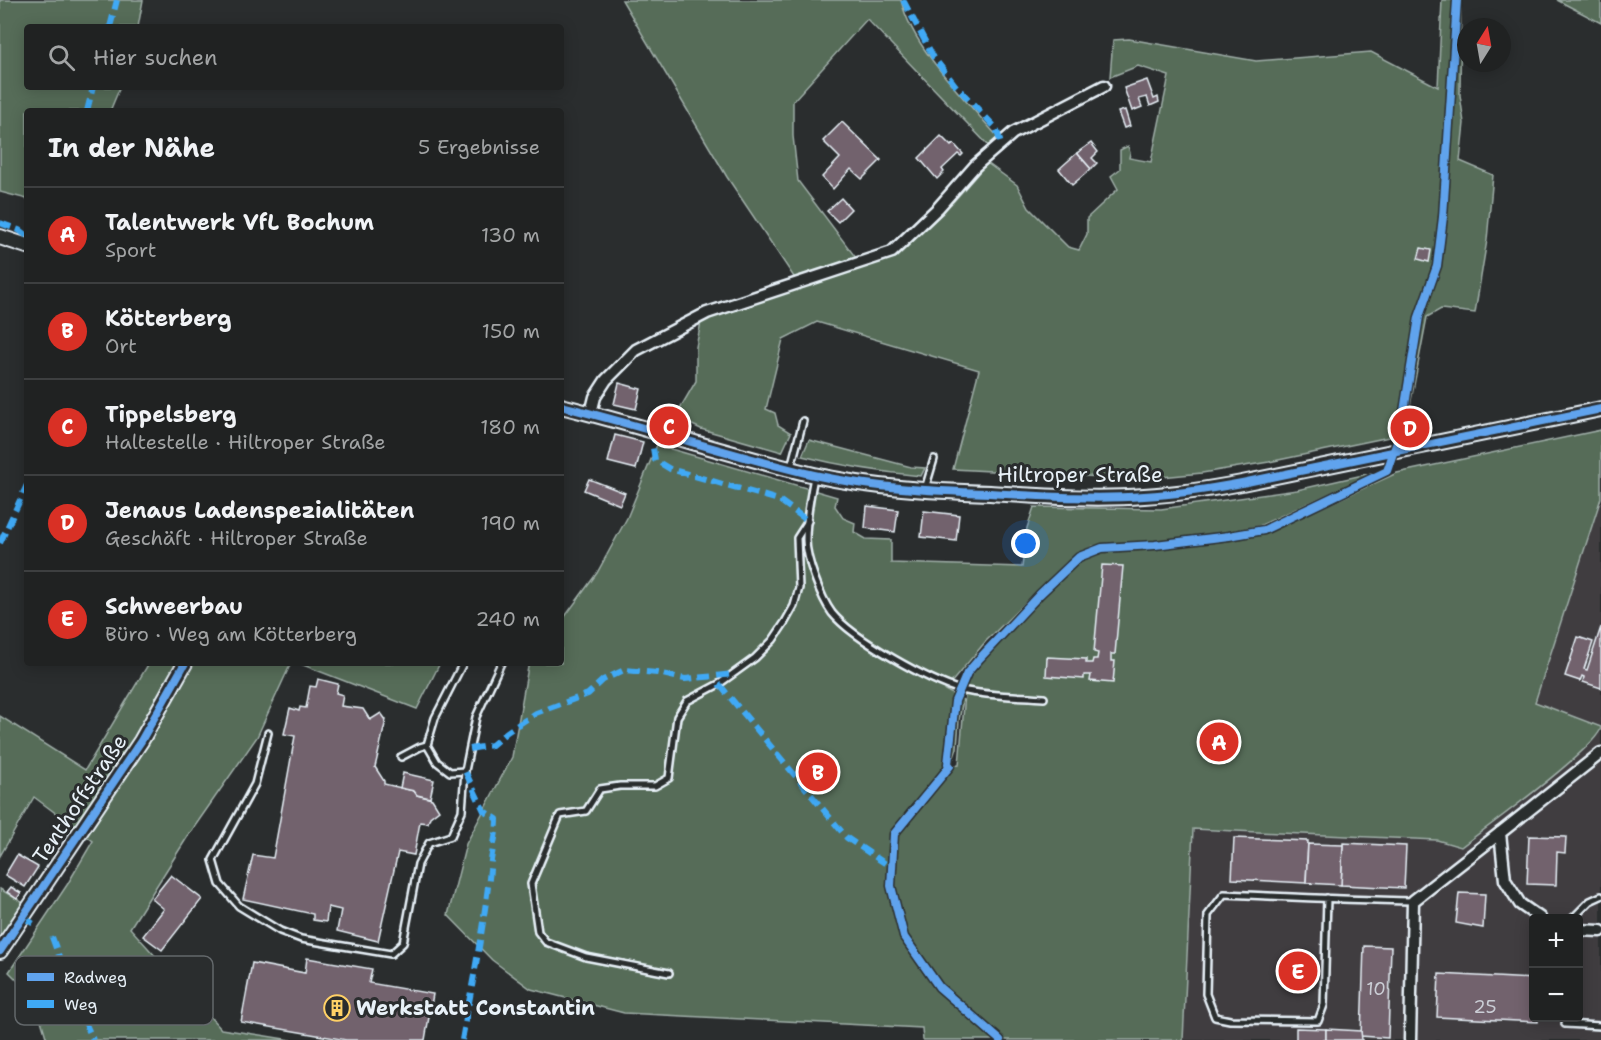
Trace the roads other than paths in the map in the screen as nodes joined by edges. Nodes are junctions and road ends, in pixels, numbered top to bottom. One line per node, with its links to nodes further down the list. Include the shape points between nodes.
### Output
1 (1104, 86): 6 (street, via 1013,133 975,166 892,252 707,313 636,350 606,380)
2 (0, 237): 3 (street)
3 (24, 245)
4 (564, 407): 6 (street, Hiltroper Straße)
5 (1601, 409): 11 (street, Hiltroper Straße, via 1191,492 1043,496)
6 (591, 413): 9 (street, Hiltroper Straße)
7 (803, 421): 9 (lane)
8 (934, 459): 11 (lane)
9 (791, 469): 10 (street, Hiltroper Straße)
10 (814, 475): 11 (street, Hiltroper Straße); 12 (lane)
11 (924, 491)
12 (808, 521): 16 (lane, via 806,541 812,572 832,613 867,643 959,689); 31 (lane, via 797,538 799,588 794,606 773,640 755,658 687,701 677,717 669,778 655,786 600,789 586,811 560,815 531,884 538,932 546,942 586,957)
13 (183, 666): 30 (street, Tenthoffstraße, via 141,741)
14 (461, 666): 18 (lane, via 435,718)
15 (500, 666): 21 (lane, via 476,717)
16 (1044, 698)
17 (268, 733): 21 (lane, via 255,784 213,860 220,884 239,906 279,931 301,939 391,954 403,943 418,864 429,843 451,836 457,826)
18 (427, 746): 20 (lane); 21 (lane, via 437,762 450,772)
19 (1601, 753): 22 (street)
20 (401, 757)
21 (465, 771)
22 (1500, 833): 25 (street); 26 (street, via 1505,880 1520,904)
23 (1601, 896): 27 (lane)
24 (1327, 898): 24 (lane, via 1224,894 1208,915 1206,994 1215,1017 1318,1021 1324,1005); 25 (lane)
25 (1413, 901): 34 (street)
26 (1534, 914)
27 (1577, 914)
28 (1583, 930): 29 (street)
29 (1601, 931)
30 (0, 951)
31 (669, 973)
32 (1565, 1022): 33 (lane)
33 (1601, 1026)
34 (1410, 1040)

